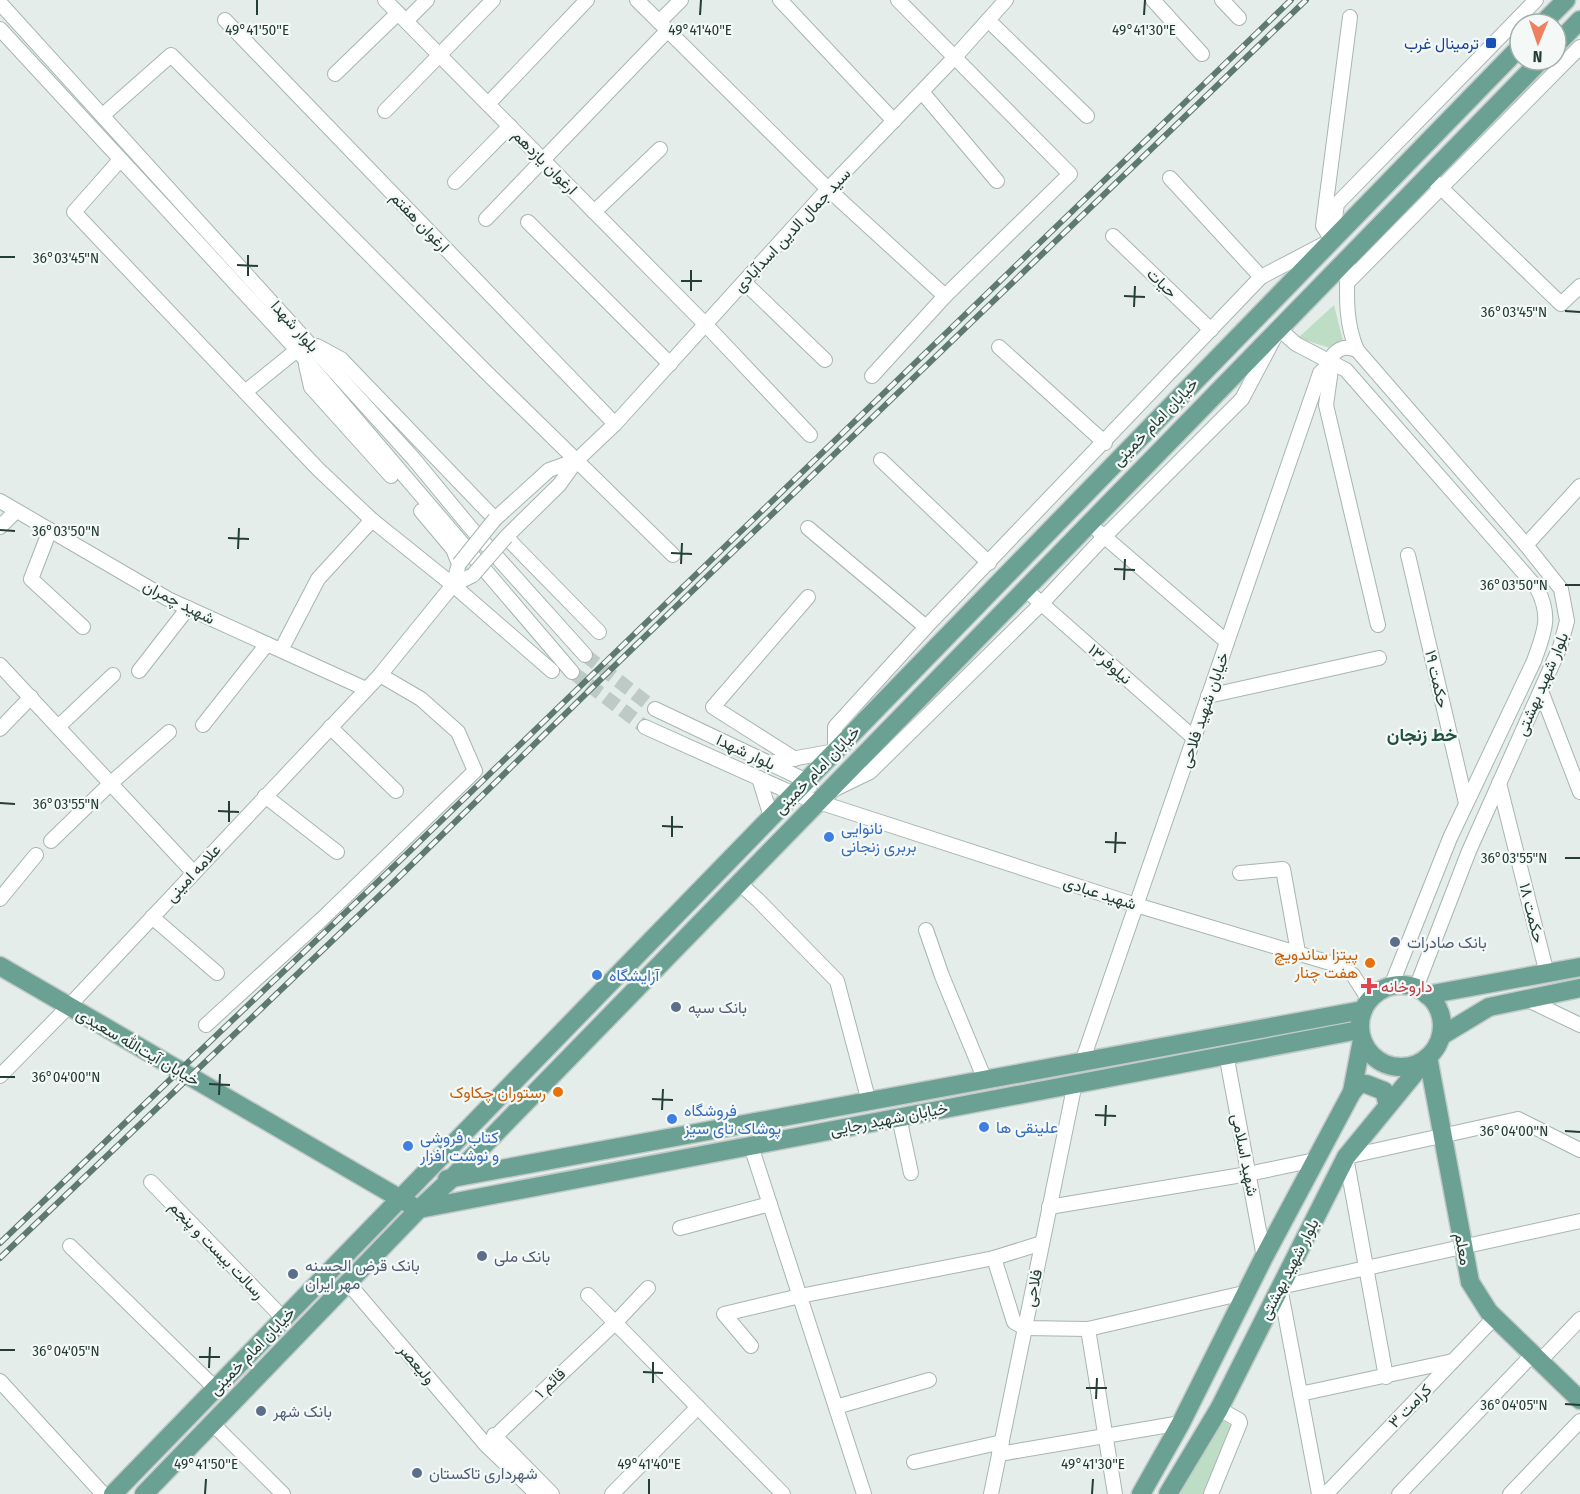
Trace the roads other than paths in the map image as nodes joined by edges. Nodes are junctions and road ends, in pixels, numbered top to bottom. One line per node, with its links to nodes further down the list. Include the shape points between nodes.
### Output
1 (385, 0): 16 (street, ارغوان یازدهم)
2 (427, 0): 16 (street)
3 (493, 0): 25 (street)
4 (587, 0): 32 (street)
5 (637, 0): 21 (street)
6 (681, 0): 21 (street)
7 (780, 0): 36 (street)
8 (898, 0): 26 (street)
9 (1006, 0): 20 (street, سید جمال الدین اسدآبادی)
10 (1153, 0): 24 (street)
11 (1222, 0): 18 (street)
12 (1536, 0): 50 (street, via 1337,204)
13 (1566, 0): 15 (main road)
14 (0, 3): 34 (street, بلوار شهدا)
15 (1554, 12)
16 (402, 17): 25 (street, ارغوان یازدهم); 29 (street)
17 (1350, 17): 50 (street, via 1323,226)
18 (1239, 18)
19 (225, 20): 71 (street, ارغوان هفتم)
20 (988, 20): 26 (street, سید جمال الدین اسدآبادی); 35 (street)
21 (663, 26): 39 (street); 45 (street)
22 (0, 29): 40 (street, بلوار شهدا)
23 (1573, 37): 31 (street)
24 (1202, 54)
25 (440, 56): 32 (street, ارغوان یازدهم); 33 (street)
26 (954, 58): 30 (street, سید جمال الدین اسدآبادی); 56 (street, via 1070,174)
27 (1508, 59): 50 (main road, خیابان امام خمینی)
28 (1534, 72): 31 (main road, خیابان امام خمینی)
29 (334, 74)
30 (922, 92): 36 (street, سید جمال الدین اسدآبادی); 42 (street)
31 (1523, 92): 44 (main road, خیابان امام خمینی)
32 (488, 104): 37 (street, ارغوان یازدهم)
33 (385, 111)
34 (103, 115): 61 (street, بلوار شهدا); 74 (street, via 171,55)
35 (1087, 116)
36 (894, 121): 45 (street, سید جمال الدین اسدآبادی)
37 (510, 126): 39 (street, ارغوان یازدهم); 43 (street)
38 (660, 149): 46 (street)
39 (543, 159): 46 (street, ارغوان یازدهم); 47 (street)
40 (120, 160): 63 (street, بلوار شهدا); 70 (street, via 74,212)
41 (1170, 178): 52 (street)
42 (997, 181)
43 (455, 182)
44 (1435, 182): 51 (main road, خیابان امام خمینی); 54 (street); 55 (street, via 1561,304)
45 (828, 189): 53 (street, سید جمال الدین اسدآبادی); 56 (street)
46 (594, 212): 58 (street, ارغوان یازدهم)
47 (486, 219)
48 (528, 222): 68 (street)
49 (1113, 236): 60 (street, حیات)
50 (1332, 240): 51 (main road); 52 (street); 57 (main road, خیابان امام خمینی)
51 (1348, 258): 54 (street, بلوار شهید بهشتی); 59 (main road, خیابان امام خمینی)
52 (1261, 277): 60 (street)
53 (744, 282): 58 (street, سید جمال الدین اسدآبادی); 65 (street)
54 (1347, 283): 64 (street, بلوار شهید بهشتی, via 1346,307)
55 (1580, 286)
56 (945, 296): 69 (street)
57 (1262, 312): 59 (main road); 126 (main road, خیابان امام خمینی)
58 (705, 324): 68 (street, سید جمال الدین اسدآبادی); 72 (street, ارغوان یازدهم)
59 (1279, 329): 67 (street, بلوار شهید بهشتی, via 1296,344); 81 (main road, خیابان امام خمینی); 85 (street, via 1242,399)
60 (1211, 330): 73 (street)
61 (309, 342): 79 (street, via 341,359); 106 (street, بلوار شهدا)
62 (999, 347): 73 (street)
63 (297, 350): 66 (street, بلوار شهدا); 70 (street)
64 (1357, 350): 67 (street, via 1338,350); 87 (street, بلوار شهید بهشتی)
65 (825, 360)
66 (306, 362): 91 (street, via 310,387 397,482 453,549); 111 (street, بلوار شهدا)
67 (1332, 362): 97 (street, via 1326,405); 103 (street, خیابان شهید فلاحی, via 1320,372); 138 (street, بلوار شهید بهشتی, via 1346,370 1537,588 1546,609 1545,630 1534,661)
68 (670, 364): 71 (street, سید جمال الدین اسدآبادی)
69 (872, 376)
70 (245, 392): 80 (street)
71 (615, 424): 74 (street, سید جمال الدین اسدآبادی)
72 (810, 435)
73 (1105, 442): 90 (street)
74 (577, 460): 79 (street, سید جمال الدین اسدآبادی, via 549,470); 86 (street, سید جمال الدین اسدآبادی, via 559,485); 88 (street)
75 (881, 460): 90 (street)
76 (1580, 486): 87 (street)
77 (0, 501): 78 (street, شهید چمران)
78 (16, 511): 82 (street); 84 (street, شهید چمران)
79 (495, 519): 91 (street, سید جمال الدین اسدآبادی, bridge)
80 (372, 520): 92 (street); 105 (street, via 318,579)
81 (1090, 523): 85 (street); 93 (main road, خیابان امام خمینی)
82 (0, 527)
83 (808, 528): 99 (street)
84 (50, 530): 96 (street, شهید چمران); 98 (street, via 31,579)
85 (1105, 536): 95 (street); 103 (street)
86 (506, 537): 92 (street, سید جمال الدین اسدآبادی, bridge, via 473,575); 100 (street)
87 (1526, 545): 102 (street, بلوار شهید بهشتی, via 1561,589 1566,609)
88 (672, 555)
89 (1408, 555): 138 (street, حکمت ۱۹)
90 (989, 563): 99 (street)
91 (459, 564): 92 (street)
92 (453, 585): 110 (street); 113 (street, علامه امینی)
93 (1025, 589): 95 (street, نیلوفر۱۳); 137 (main road, خیابان امام خمینی)
94 (808, 597): 127 (street, via 712,707)
95 (1042, 603): 125 (street, نیلوفر۱۳); 137 (street, via 870,772)
96 (188, 608): 104 (street, شهید چمران); 109 (street)
97 (1378, 625)
98 (83, 627)
99 (926, 627): 126 (street, via 835,727)
100 (599, 632)
101 (1580, 632): 102 (street)
102 (1565, 633): 115 (street, بلوار شهید بهشتی)
103 (1227, 642): 116 (street, خیابان شهید فلاحی)
104 (267, 644): 105 (street, شهید چمران); 119 (street)
105 (281, 650): 114 (street, شهید چمران)
106 (585, 655)
107 (1379, 658): 116 (street)
108 (0, 665): 117 (street)
109 (139, 671)
110 (552, 671)
111 (572, 672)
112 (113, 675): 120 (street)
113 (380, 675): 114 (street, علامه امینی); 166 (street, via 421,699 458,732 475,771)
114 (366, 689): 122 (street, علامه امینی)
115 (1541, 691): 132 (street, بلوار شهید بهشتی); 134 (street)
116 (1208, 696): 125 (street, خیابان شهید فلاحی)
117 (31, 697): 120 (street); 123 (street)
118 (655, 709): 128 (street, بلوار شهدا)
119 (203, 725)
120 (58, 727): 131 (street)
121 (645, 727): 129 (street, بلوار شهدا)
122 (330, 728): 133 (street); 136 (street, علامه امینی)
123 (0, 729)
124 (169, 732): 131 (street)
125 (1194, 738): 149 (street, خیابان شهید فلاحی)
126 (835, 751): 127 (street); 130 (main road, خیابان امام خمینی)
127 (795, 759): 128 (street)
128 (770, 763): 130 (street, بلوار شهدا)
129 (759, 778): 135 (street, بلوار شهدا); 139 (street)
130 (807, 781): 135 (main road, خیابان امام خمینی); 137 (street)
131 (111, 783): 141 (street); 145 (street)
132 (1499, 783): 142 (street, بلوار شهید بهشتی); 156 (street, حکمت ۱۸)
133 (396, 791)
134 (1580, 792)
135 (794, 794): 137 (street, بلوار شهدا); 139 (main road, خیابان امام خمینی)
136 (265, 796): 143 (street); 145 (street, علامه امینی)
137 (823, 796): 147 (main road, خیابان امام خمینی); 149 (street, شهید عبادی)
138 (1466, 803): 140 (street, بلوار شهید بهشتی)
139 (771, 818): 157 (main road, خیابان امام خمینی)
140 (1450, 838): 142 (street); 158 (street, بلوار شهید بهشتی)
141 (51, 841)
142 (1469, 851): 160 (street, بلوار شهید بهشتی)
143 (337, 852)
144 (36, 855): 148 (street)
145 (194, 873): 150 (street, علامه امینی)
146 (1240, 873): 152 (street, via 1283,869)
147 (739, 883): 161 (main road, خیابان امام خمینی); 178 (street, via 837,981)
148 (0, 899)
149 (1136, 905): 152 (street, شهید عبادی); 173 (street, خیابان شهید فلاحی)
150 (152, 917): 155 (street); 164 (street, علامه امینی)
151 (926, 930): 175 (street)
152 (1298, 952): 163 (street, شهید عبادی, via 1337,964 1353,975)
153 (0, 966): 164 (main road, خیابان آیت‌الله سعیدی)
154 (1580, 967): 156 (main road)
155 (217, 973)
156 (1547, 974): 160 (main road)
157 (614, 979): 161 (main road); 165 (main road, خیابان امام خمینی)
158 (1391, 986): 160 (main road); 163 (main road, via 1379,991)
159 (1580, 988): 162 (main road)
160 (1421, 991): 169 (main road, via 1435,1003 1440,1014)
161 (628, 997): 170 (main road, خیابان امام خمینی)
162 (1526, 999): 167 (street); 169 (main road, via 1489,1007)
163 (1366, 1005): 168 (main road); 173 (main road, خیابان شهید رجایی)
164 (68, 1007): 174 (street, علامه امینی); 193 (main road, خیابان آیت‌الله سعیدی)
165 (571, 1024): 170 (main road); 190 (main road, خیابان امام خمینی)
166 (206, 1025)
167 (1580, 1025)
168 (1360, 1035): 171 (main road, خیابان شهید رجایی); 172 (main road, via 1368,1052 1390,1066 1417,1064); 177 (main road, بلوار شهید بهشتی)
169 (1441, 1036): 172 (main road)
170 (587, 1039): 182 (main road, خیابان امام خمینی)
171 (1226, 1054): 176 (main road, خیابان شهید رجایی); 189 (street, شهید اسلامی)
172 (1428, 1057): 179 (main road, بلوار شهید بهشتی); 181 (main road, معلم)
173 (1082, 1062): 175 (main road, خیابان شهید رجایی)
174 (0, 1076)
175 (984, 1080): 178 (main road, خیابان شهید رجایی)
176 (1074, 1083): 180 (main road, خیابان شهید رجایی); 195 (street, فلاحی)
177 (1352, 1092): 179 (main road, via 1359,1084 1376,1086 1384,1091); 186 (main road, بلوار شهید بهشتی)
178 (869, 1102): 187 (main road, خیابان شهید رجایی)
179 (1388, 1105): 185 (main road, بلوار شهید بهشتی)
180 (899, 1118): 183 (main road, خیابان شهید رجایی); 188 (street)
181 (1443, 1135): 184 (street, via 1518,1119); 185 (street); 201 (main road, معلم)
182 (489, 1140): 187 (main road, via 487,1152 493,1163 498,1168); 191 (main road, خیابان امام خمینی)
183 (751, 1146): 194 (street); 196 (main road, خیابان شهید رجایی)
184 (1580, 1150)
185 (1346, 1157): 204 (street); 206 (main road, بلوار شهید بهشتی)
186 (1315, 1160): 189 (street); 202 (main road, بلوار شهید بهشتی)
187 (511, 1168): 191 (main road, خیابان شهید رجایی)
188 (911, 1173)
189 (1248, 1174): 195 (street); 202 (street, شهید اسلامی)
190 (423, 1176): 191 (main road); 193 (main road, خیابان امام خمینی)
191 (450, 1180): 196 (main road, خیابان امام خمینی)
192 (150, 1182): 212 (street, رسالت بیست و پنجم)
193 (400, 1200): 196 (main road, خیابان آیت‌الله سعیدی); 212 (main road, خیابان امام خمینی)
194 (770, 1204): 198 (street); 210 (street)
195 (1049, 1207): 199 (street, فلاحی)
196 (419, 1209): 205 (main road, خیابان امام خمینی)
197 (1580, 1221): 201 (street)
198 (680, 1228)
199 (1042, 1243): 203 (street); 215 (street, فلاحی)
200 (70, 1246): 223 (street)
201 (1462, 1246): 204 (street); 211 (main road, معلم, via 1470,1282)
202 (1264, 1257): 208 (main road, بلوار شهید بهشتی)
203 (994, 1258): 210 (street); 215 (street, via 1014,1322)
204 (1366, 1267): 206 (street); 220 (street)
205 (348, 1282): 230 (main road, خیابان امام خمینی); 233 (street, ولیعصر)
206 (1280, 1287): 224 (street); 228 (main road, بلوار شهید بهشتی)
207 (648, 1288): 214 (street, قائم ۱)
208 (1248, 1292): 216 (street); 231 (main road, بلوار شهید بهشتی)
209 (588, 1295): 214 (street)
210 (800, 1296): 217 (street, via 724,1314); 227 (street)
211 (1495, 1317): 218 (main road, معلم); 219 (street, کرامت ۳)
212 (284, 1319): 223 (main road, خیابان امام خمینی)
213 (1580, 1319): 218 (street)
214 (615, 1323): 226 (street); 233 (street, قائم ۱)
215 (1025, 1328): 216 (street); 234 (street, فلاحی)
216 (1088, 1329): 232 (street)
217 (751, 1346)
218 (1536, 1358): 225 (main road, معلم); 252 (street)
219 (1453, 1361): 220 (street); 251 (street, کرامت ۳)
220 (1386, 1377): 224 (street)
221 (929, 1380): 227 (street)
222 (0, 1381): 237 (street)
223 (216, 1389): 238 (main road, خیابان امام خمینی)
224 (1300, 1395): 250 (street)
225 (1580, 1400)
226 (698, 1407): 236 (street); 243 (street)
227 (836, 1407): 244 (street)
228 (1219, 1409): 248 (main road, بلوار شهید بهشتی); 249 (street, via 1240,1423)
229 (1580, 1421): 253 (street)
230 (212, 1423): 239 (main road, خیابان امام خمینی); 240 (street)
231 (1181, 1423): 232 (street); 247 (main road, بلوار شهید بهشتی)
232 (1106, 1435): 234 (street); 246 (street)
233 (490, 1440): 241 (street); 242 (street, ولیعصر)
234 (1000, 1448): 235 (street); 245 (street, فلاحی)
235 (914, 1462)
236 (778, 1492)
237 (103, 1494)
238 (113, 1494)
239 (144, 1494)
240 (283, 1494)
241 (537, 1494)
242 (552, 1494)
243 (612, 1494)
244 (864, 1494)
245 (991, 1494)
246 (1115, 1494)
247 (1142, 1494)
248 (1168, 1494)
249 (1211, 1494)
250 (1319, 1494)
251 (1326, 1494)
252 (1399, 1494)
253 (1510, 1494)

